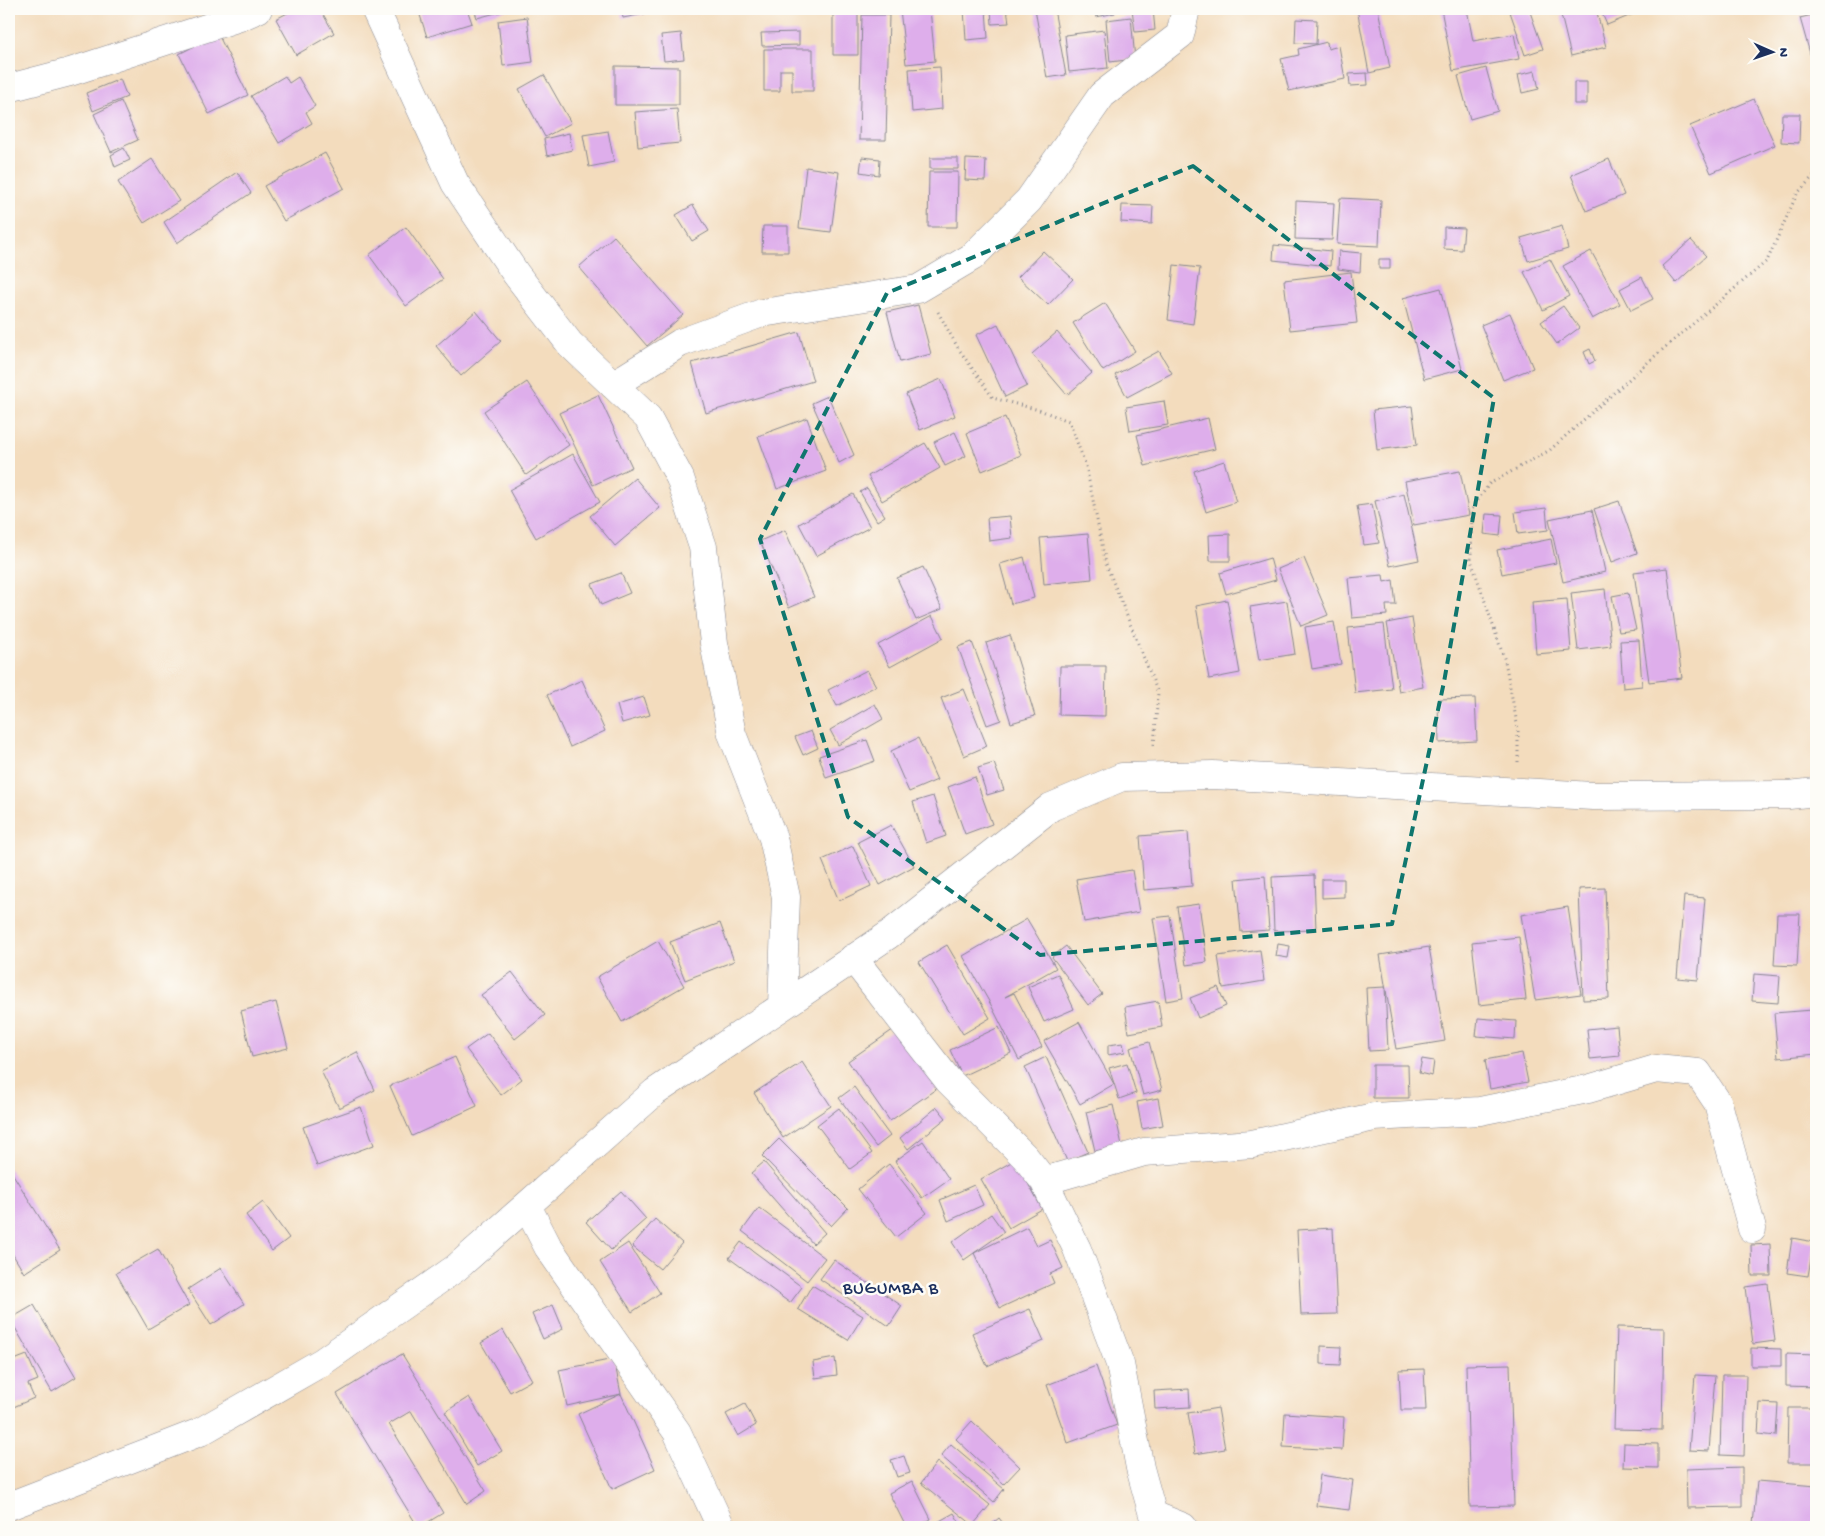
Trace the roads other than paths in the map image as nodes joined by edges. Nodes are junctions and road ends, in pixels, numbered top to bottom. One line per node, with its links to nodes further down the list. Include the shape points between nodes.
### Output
1 (258, 9): 4 (street, via 79,69)
2 (376, 9): 5 (street, via 455,183 516,274 570,344)
3 (1186, 9): 5 (street, via 1180,36 1102,95 1030,200 972,257 918,289 762,313 680,343)
4 (9, 88)
5 (613, 385): 8 (street, via 648,418 680,478 703,547 714,643 732,734 773,838 786,897)
6 (1816, 792): 7 (street, via 1789,795 1593,796 1213,775 1122,777 1051,806 886,936)
7 (853, 958): 8 (street); 9 (street, via 948,1080 1025,1157)
8 (782, 1006): 10 (street, via 654,1092)
9 (1044, 1181): 11 (street, via 1144,1152 1252,1144 1374,1117 1480,1111 1588,1089 1656,1069 1698,1073 1718,1103); 14 (street, via 1077,1249 1120,1364 1140,1468 1153,1515)
10 (527, 1206): 12 (street, via 456,1268 314,1367 200,1432); 13 (street, via 548,1247 677,1432)
11 (1752, 1229)
12 (9, 1506)
13 (721, 1527)
14 (1183, 1527)

